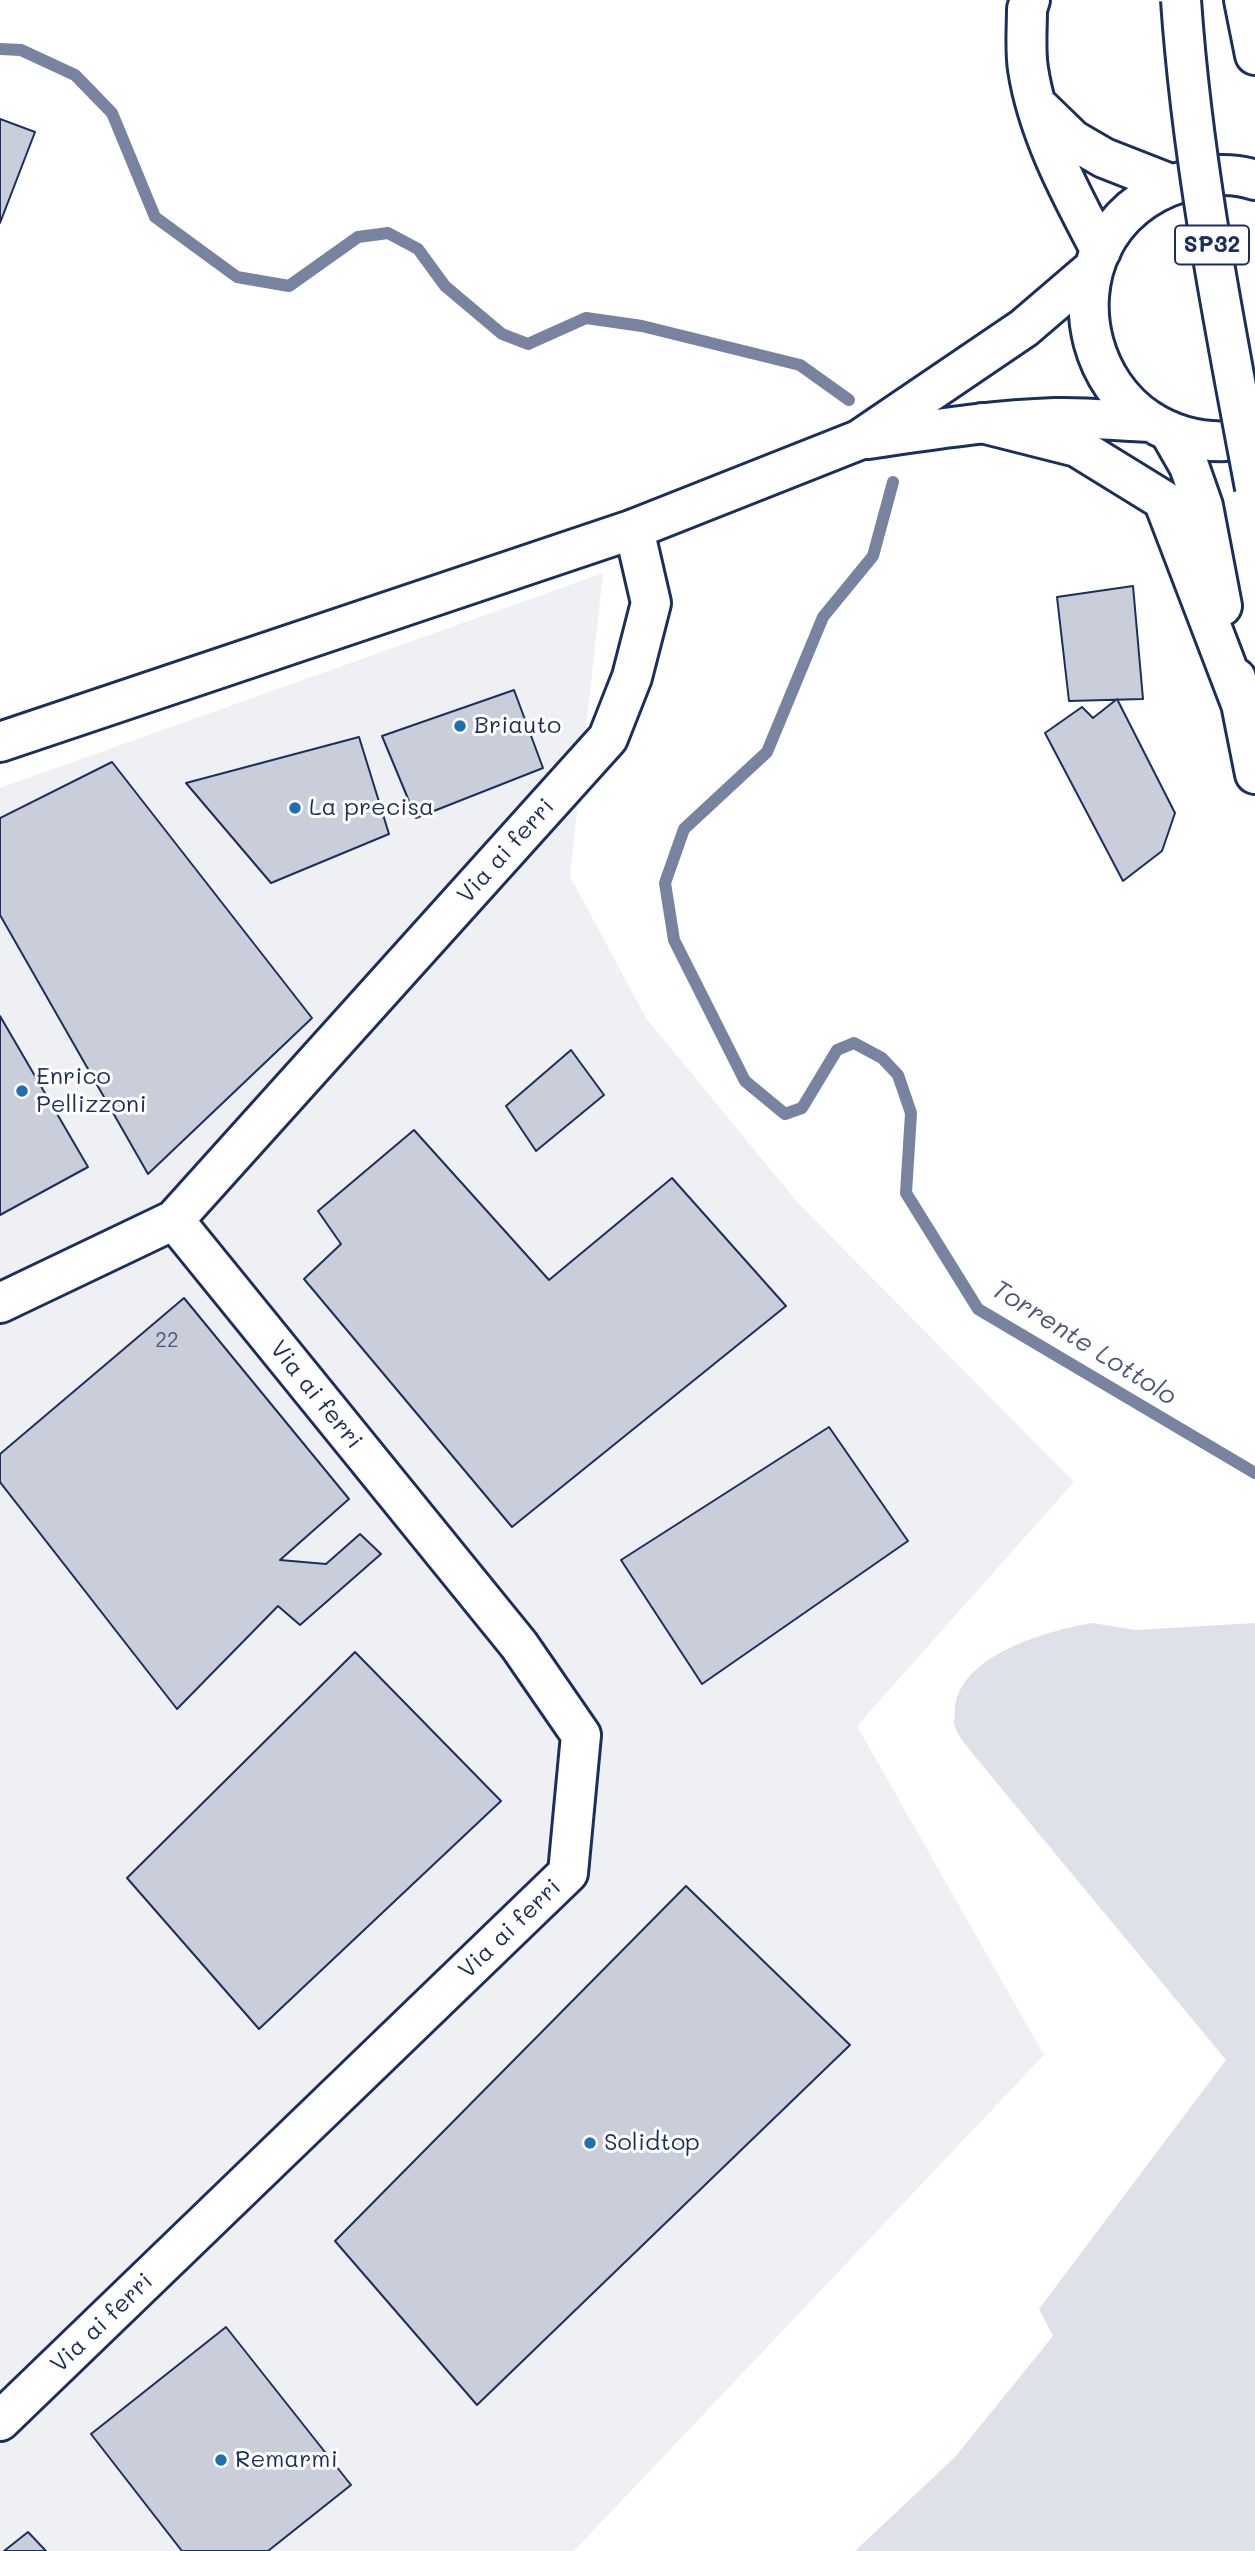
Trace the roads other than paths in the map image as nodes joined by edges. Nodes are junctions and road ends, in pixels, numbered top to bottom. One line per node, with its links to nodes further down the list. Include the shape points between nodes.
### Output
1 (1030, 0): 5 (main road, via 1028,68)
2 (1181, 0): 13 (main road, SP32, bridge, via 1220,297)
3 (1244, 0): 4 (main road)
4 (1255, 55)
5 (1037, 106): 7 (main road, via 1073,140); 8 (main road)
6 (1255, 180): 7 (main road, via 1208,176)
7 (1173, 184): 8 (main road, via 1135,208 1111,234)
8 (1098, 259): 10 (main road, via 1089,294 1089,323 1099,361 1122,397); 12 (main road, via 1024,328)
9 (982, 423): 10 (main road, via 1057,418); 12 (main road); 15 (main road, via 1077,447 1163,500)
10 (1160, 427): 11 (main road, via 1212,442); 15 (main road, via 1189,466 1203,506)
11 (1255, 438)
12 (859, 440): 14 (main road)
13 (1255, 488)
14 (634, 529): 16 (main road); 18 (main road, Via ai ferri, via 650,603 632,677 608,738)
15 (1241, 704): 17 (main road)
16 (8, 736)
17 (1255, 774)
18 (174, 1220): 19 (main road, Via ai ferri); 20 (main road, Via ai ferri, via 519,1645 581,1735 568,1873)
19 (0, 1303)
20 (0, 2421)

